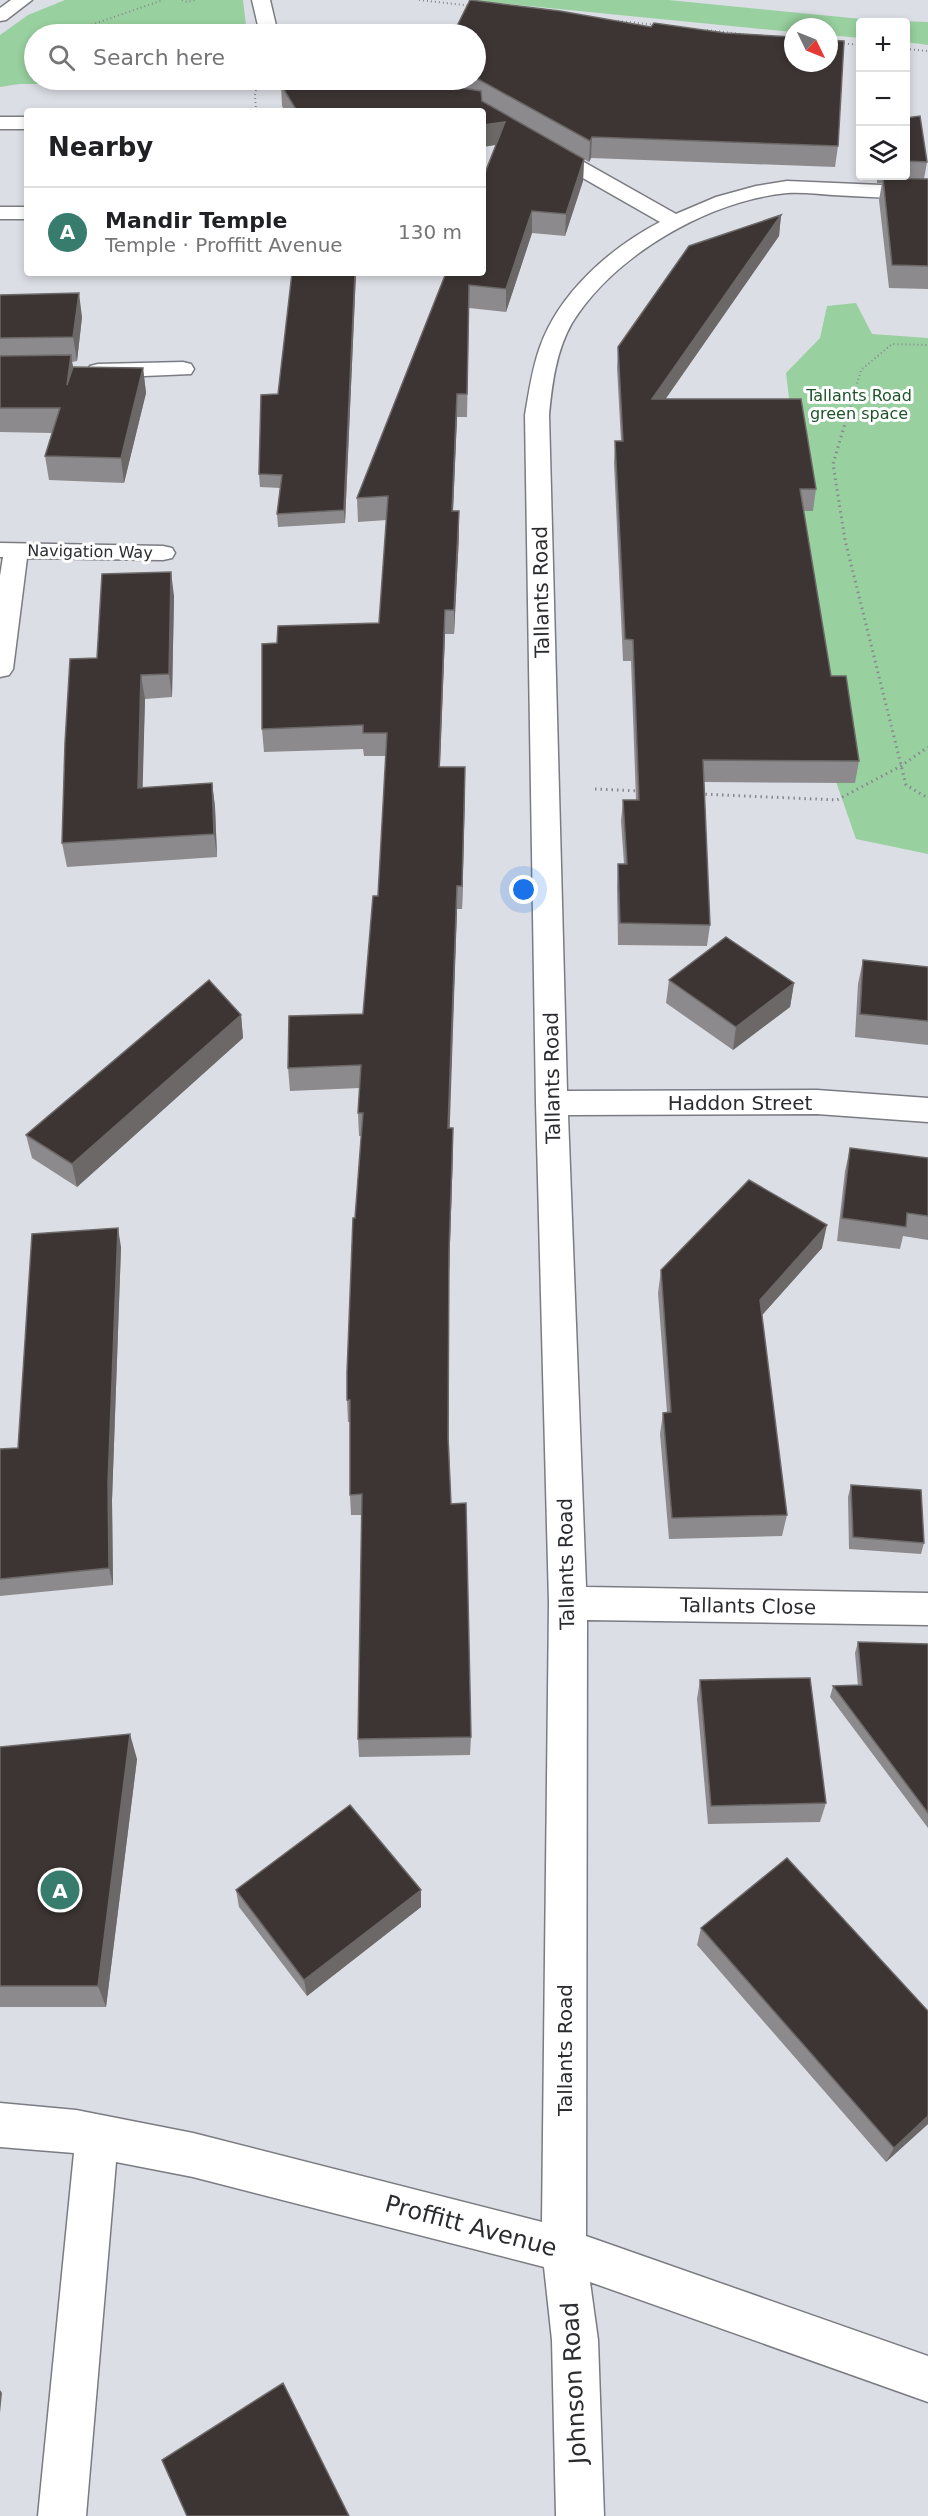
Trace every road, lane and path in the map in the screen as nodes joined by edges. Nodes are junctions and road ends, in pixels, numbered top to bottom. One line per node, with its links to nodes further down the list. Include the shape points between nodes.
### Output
1 (23, 0): 8 (street)
2 (163, 0): 10 (path)
3 (182, 0): 4 (path)
4 (196, 0)
5 (261, 0): 11 (street)
6 (419, 0): 7 (path)
7 (477, 6)
8 (0, 16)
9 (616, 21): 12 (path)
10 (94, 24)
11 (267, 24)
12 (662, 26)
13 (707, 30): 14 (path)
14 (750, 34)
15 (840, 43): 16 (path)
16 (856, 45)
17 (910, 49): 18 (path)
18 (928, 51)
19 (256, 90): 21 (path)
20 (445, 90): 22 (street)
21 (256, 108)
22 (475, 108)
23 (486, 114): 29 (street)
24 (0, 123): 25 (street)
25 (24, 123)
26 (928, 193): 29 (street, Tallants Road, via 789,187 746,194)
27 (0, 213): 28 (street)
28 (24, 213)
29 (676, 223): 38 (street, Tallants Road, via 627,251 585,289 561,324 543,367 537,415)
30 (928, 345): 37 (path, via 892,344 861,370 833,464 845,540)
31 (183, 369): 32 (street)
32 (81, 371)
33 (8, 550): 34 (street, Navigation Way); 35 (street, Navigation Way)
34 (163, 553)
35 (0, 669)
36 (928, 747): 37 (path)
37 (901, 766): 40 (path, via 837,800); 41 (path, via 906,785)
38 (546, 789): 39 (path); 42 (street, Tallants Road)
39 (639, 791)
40 (697, 794)
41 (928, 798)
42 (552, 1103): 43 (street, Haddon Street, via 817,1102); 44 (street, Tallants Road)
43 (928, 1110)
44 (568, 1603): 45 (street, Tallants Close); 48 (street, Tallants Road)
45 (928, 1609)
46 (0, 2125): 47 (street, Proffitt Avenue)
47 (97, 2136): 48 (street, Proffitt Avenue, via 319,2185); 50 (street)
48 (564, 2250): 49 (street, Proffitt Avenue); 51 (street, Johnson Road, via 575,2340)
49 (928, 2379)
50 (62, 2516)
51 (580, 2516)

